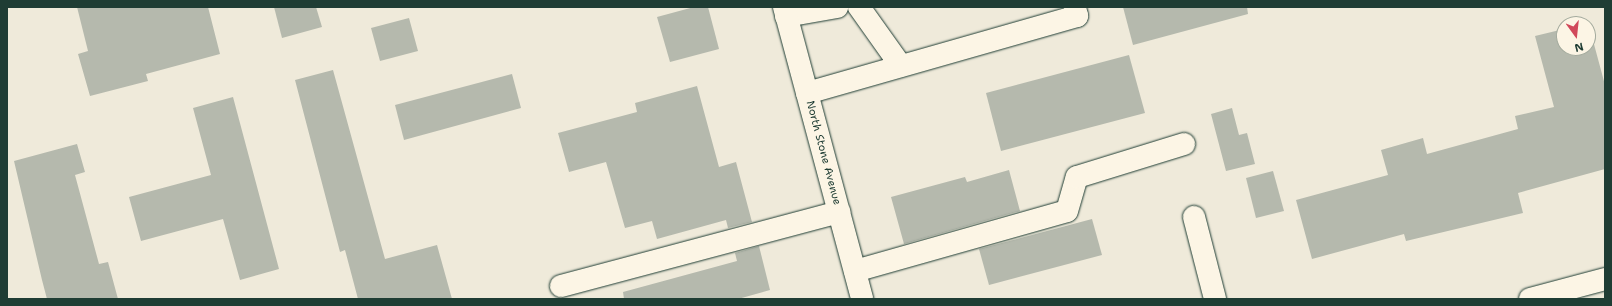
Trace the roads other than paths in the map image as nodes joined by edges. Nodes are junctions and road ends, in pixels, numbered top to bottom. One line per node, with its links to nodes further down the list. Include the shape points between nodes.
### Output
1 (838, 7): 4 (main road)
2 (859, 7): 5 (main road)
3 (1075, 7): 5 (main road, via 1077,16)
4 (785, 11): 6 (main road, North Stone Avenue)
5 (901, 66): 6 (main road)
6 (807, 93): 8 (main road, North Stone Avenue)
7 (1184, 144): 10 (main road, via 1077,177 1067,211)
8 (839, 212): 10 (main road, North Stone Avenue); 12 (main road)
9 (1194, 217): 14 (main road)
10 (855, 271): 13 (main road, North Stone Avenue)
11 (1605, 279): 15 (main road)
12 (561, 286)
13 (862, 299)
14 (1215, 299)
15 (1530, 299)

